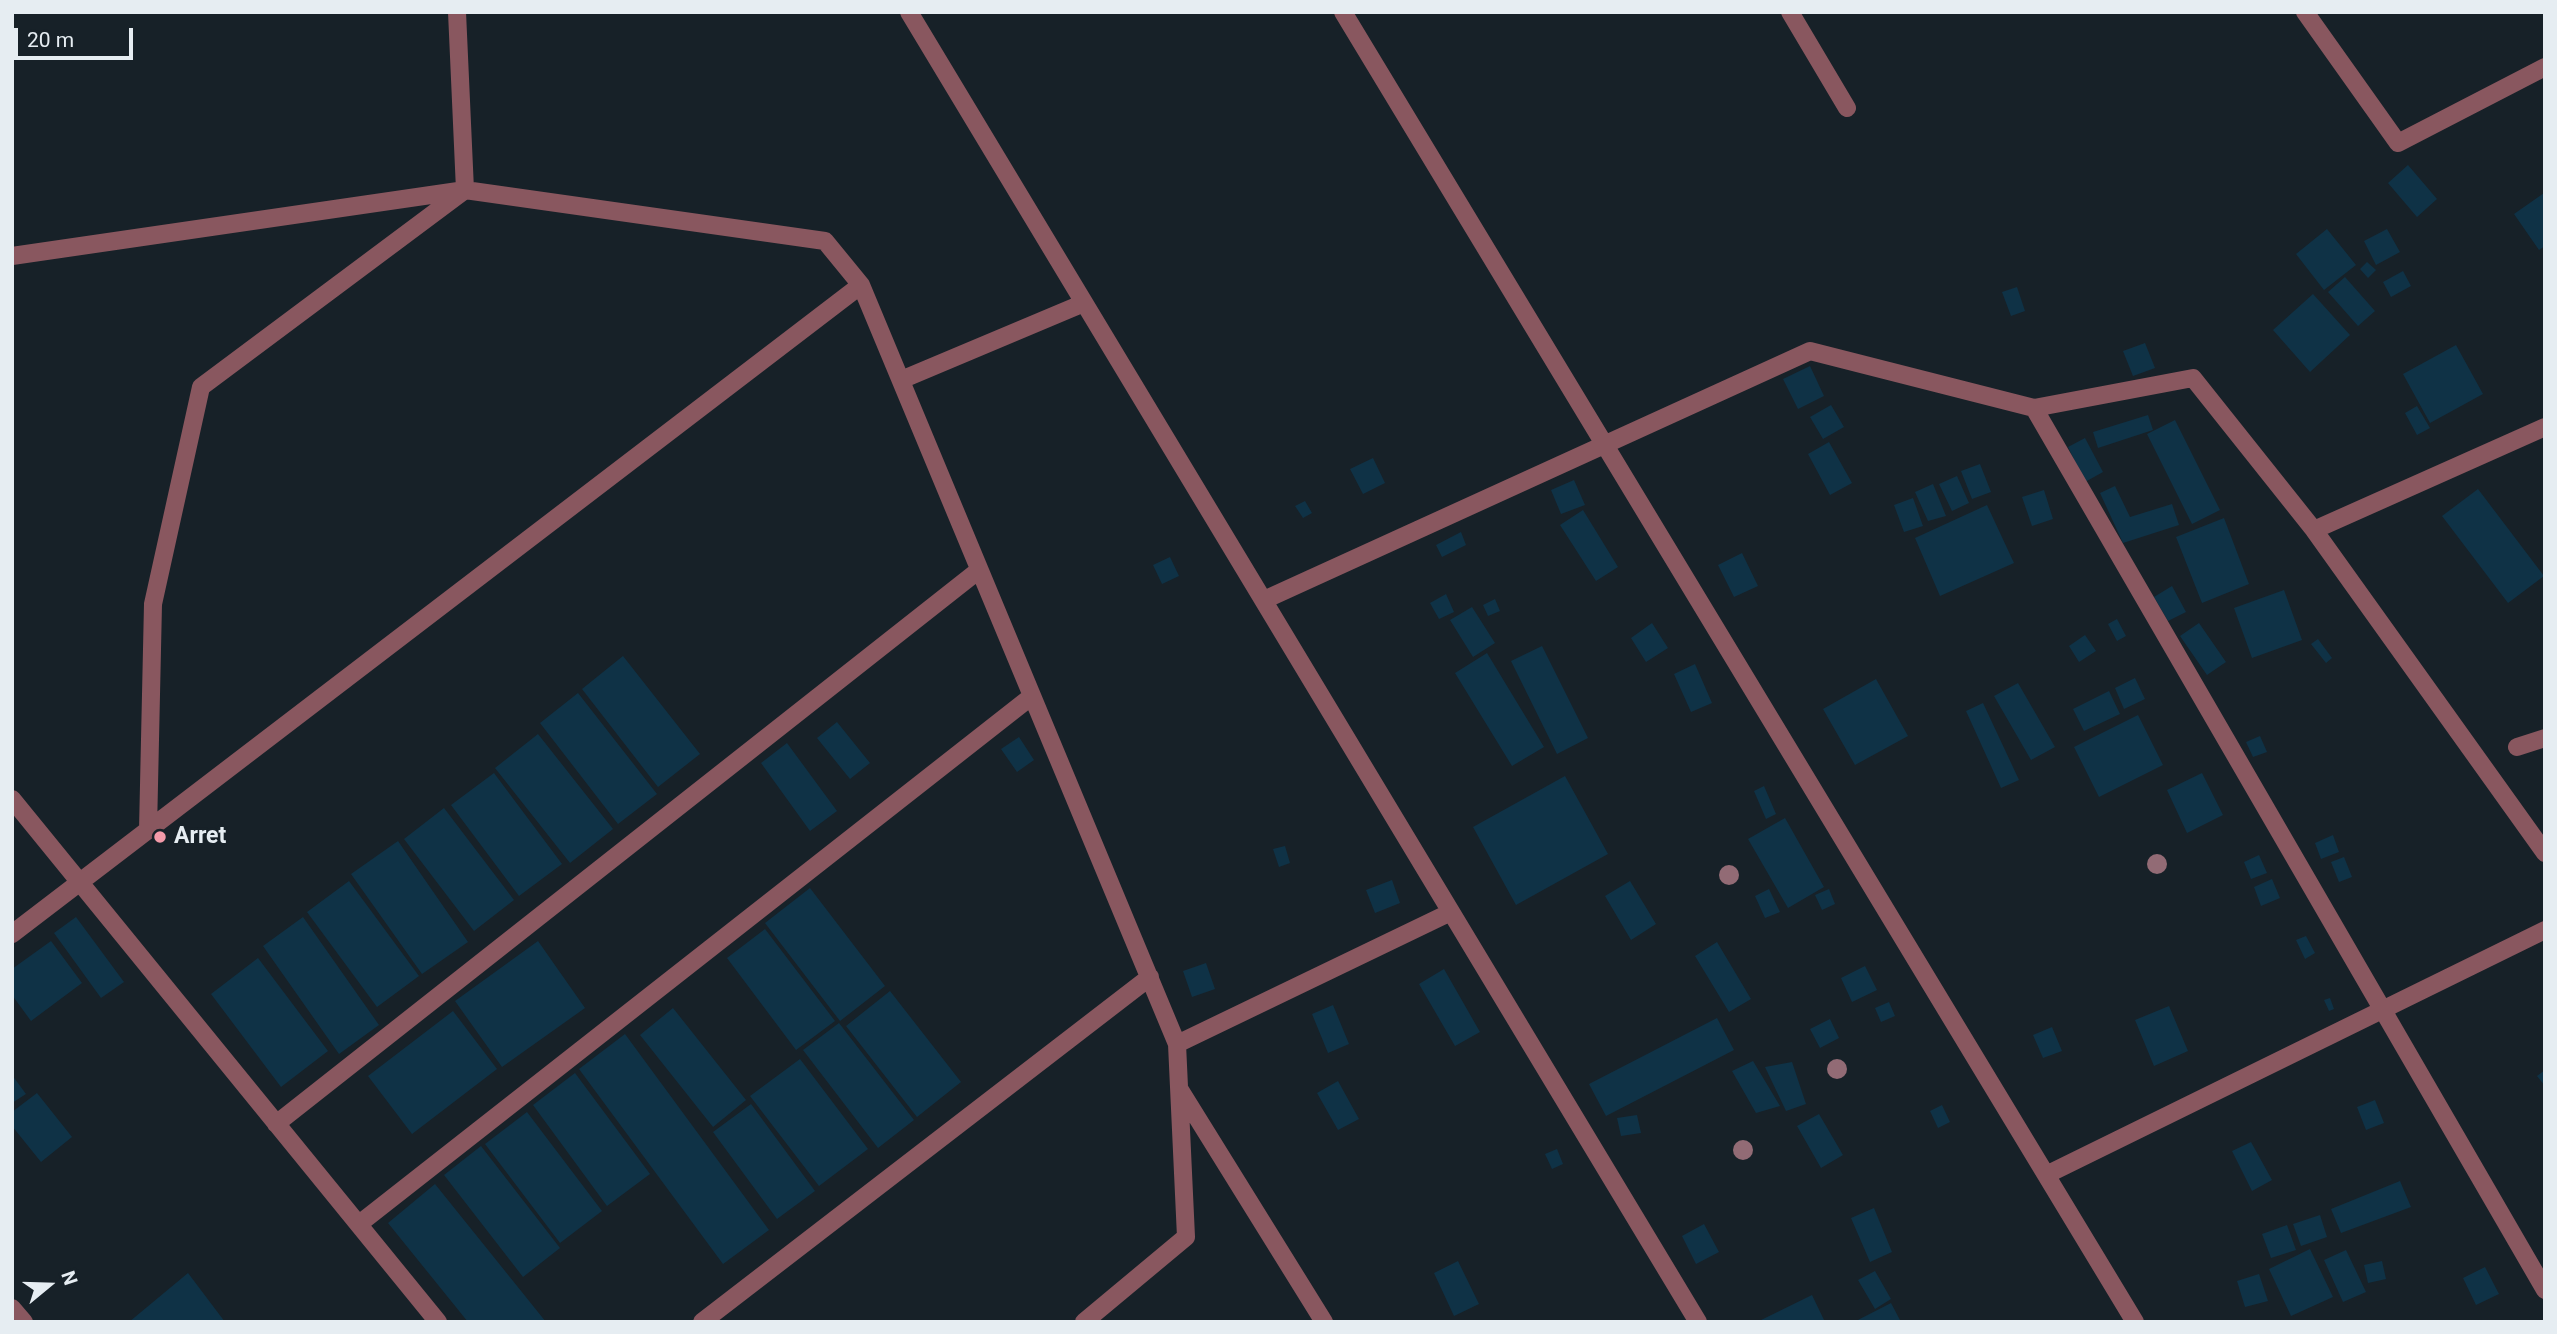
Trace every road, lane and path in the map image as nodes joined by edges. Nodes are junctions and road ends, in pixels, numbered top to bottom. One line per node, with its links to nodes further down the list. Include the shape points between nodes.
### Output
1 (457, 12): 8 (street)
2 (909, 12): 11 (street)
3 (1343, 12): 15 (street)
4 (1790, 12): 7 (street)
5 (2305, 12): 6 (street, via 2398,143)
6 (2545, 67)
7 (1847, 108)
8 (465, 190): 9 (street); 10 (street, via 825,241); 23 (street, via 201,387 153,604)
9 (12, 256)
10 (861, 285): 12 (street); 23 (street)
11 (1084, 303): 12 (street); 18 (street)
12 (901, 380): 17 (street)
13 (2035, 408): 15 (street, via 1810,351); 16 (street, via 2193,378); 30 (street)
14 (2545, 427): 16 (street)
15 (1605, 445): 18 (street); 34 (street)
16 (2314, 530): 24 (street)
17 (979, 570): 19 (street); 33 (street)
18 (1264, 600): 26 (street)
19 (1032, 696): 29 (street); 35 (street)
20 (2545, 738): 21 (street)
21 (2517, 747)
22 (12, 799): 25 (street)
23 (148, 830): 25 (street)
24 (2545, 853)
25 (80, 882): 28 (street); 33 (street)
26 (1451, 912): 31 (street); 43 (street)
27 (2545, 930): 30 (street)
28 (12, 934)
29 (1150, 977): 31 (street); 40 (street)
30 (2383, 1010): 34 (street); 36 (street)
31 (1177, 1044): 32 (street)
32 (1179, 1090): 41 (street, via 1186,1237); 42 (street)
33 (276, 1124): 35 (street)
34 (2046, 1175): 44 (street)
35 (359, 1224): 39 (street)
36 (2545, 1290)
37 (12, 1308): 38 (street)
38 (23, 1322)
39 (438, 1322)
40 (702, 1322)
41 (1084, 1322)
42 (1324, 1322)
43 (1698, 1322)
44 (2135, 1322)

